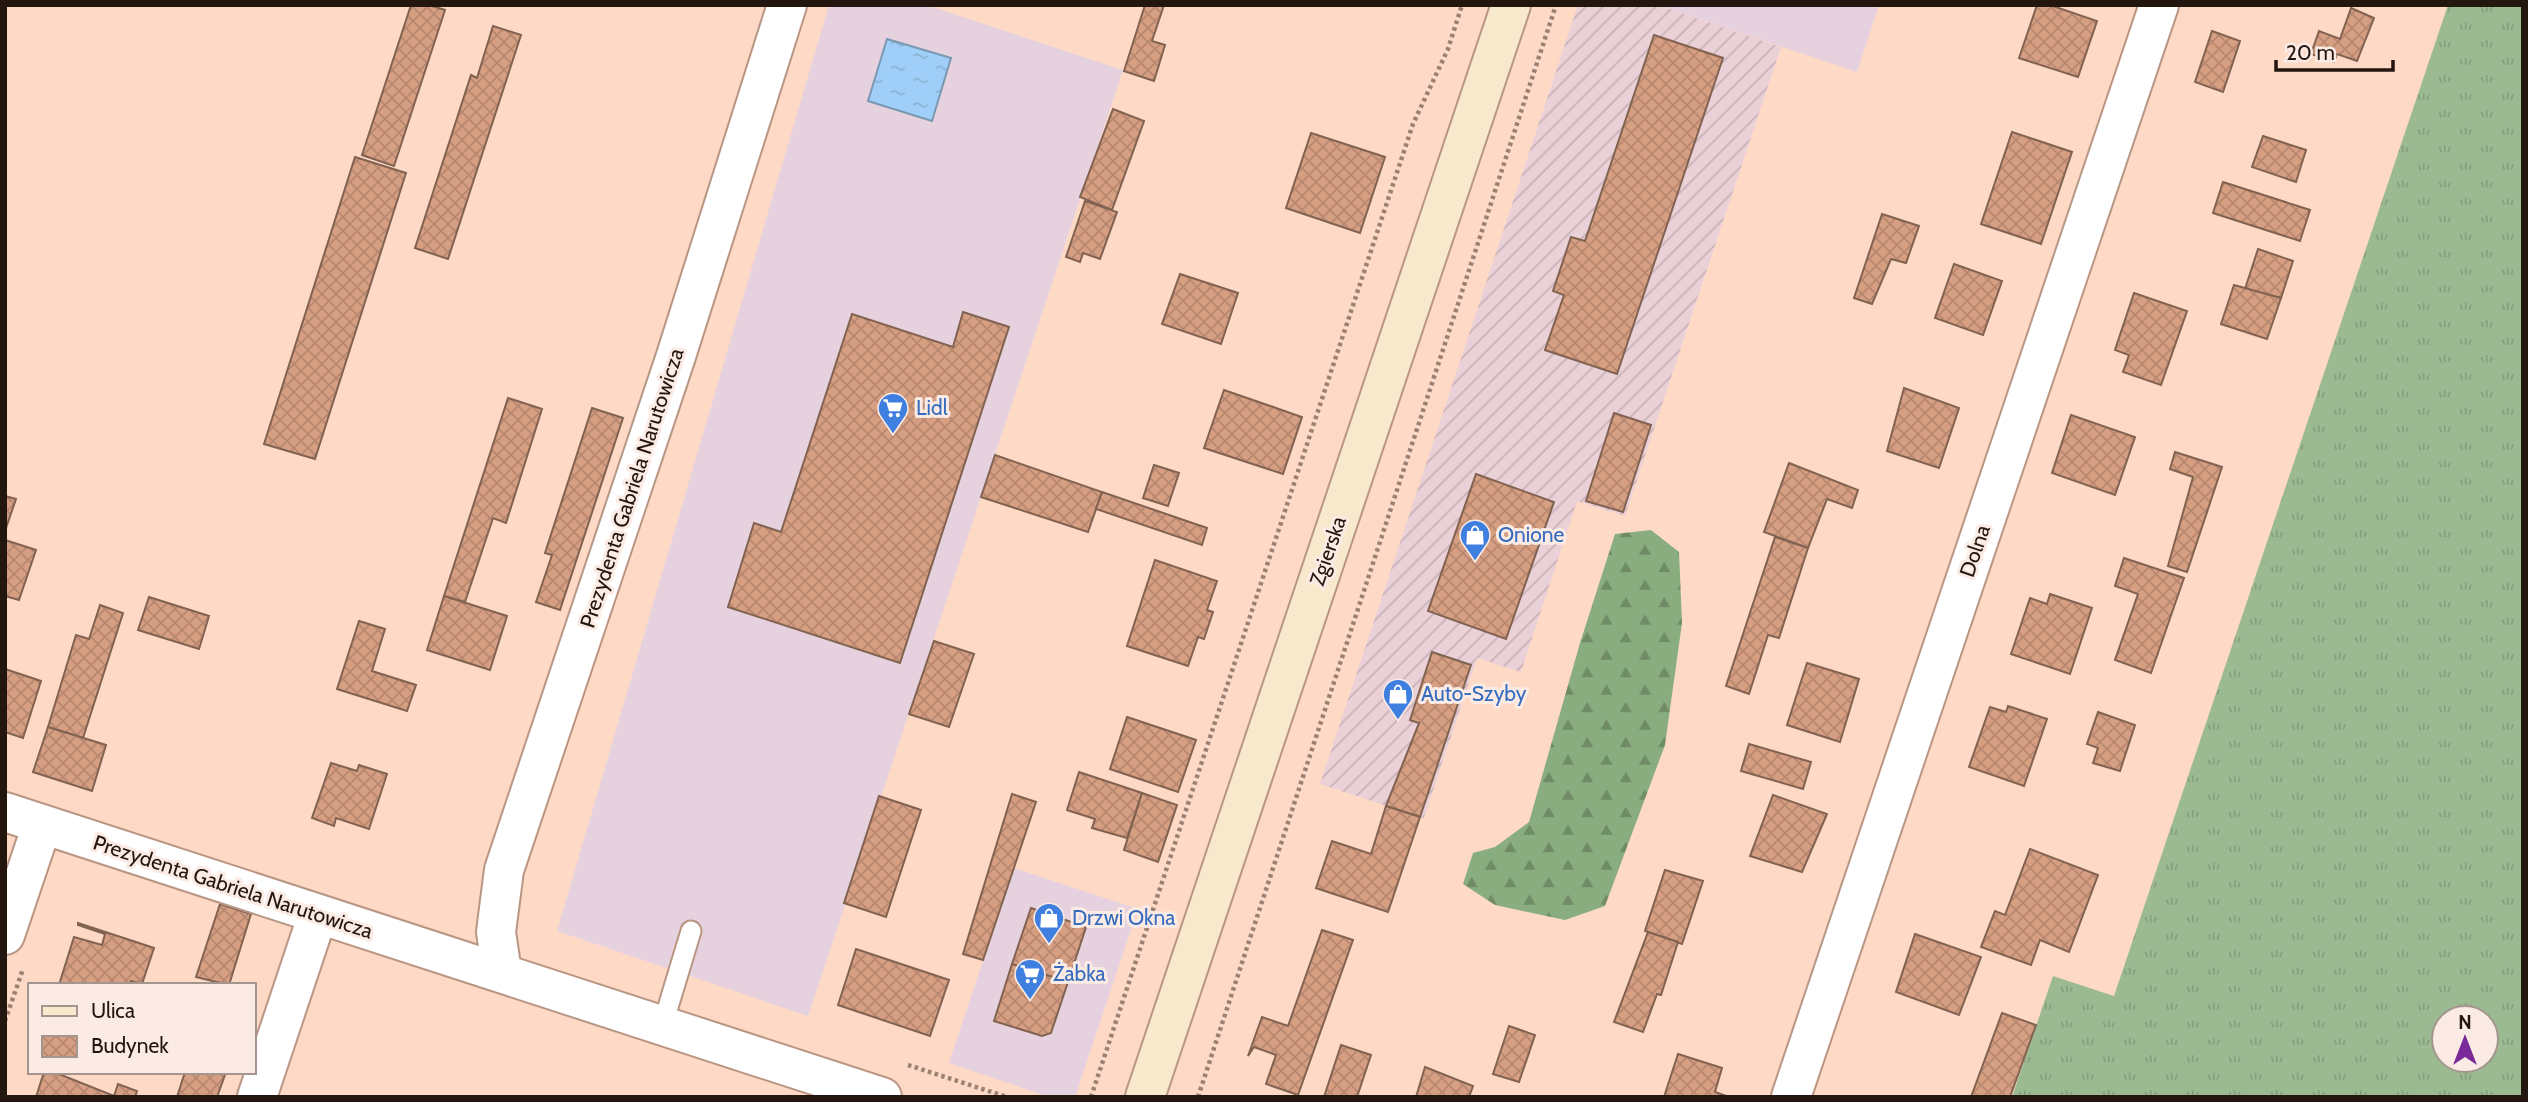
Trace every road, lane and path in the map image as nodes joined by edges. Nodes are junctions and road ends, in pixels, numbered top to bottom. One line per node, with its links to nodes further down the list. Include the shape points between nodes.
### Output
1 (787, 5): 11 (street, Prezydenta Gabriela Narutowicza, via 676,356 504,870 496,932)
2 (1462, 5): 15 (path, via 1448,49 1413,124)
3 (1511, 5): 16 (main road, Zgierska)
4 (1556, 5): 17 (path)
5 (2159, 5): 18 (street, Dolna)
6 (5, 812): 7 (street, Prezydenta Gabriela Narutowicza)
7 (42, 825): 8 (street, Prezydenta Gabriela Narutowicza); 10 (street)
8 (318, 914): 11 (street, Prezydenta Gabriela Narutowicza); 13 (street)
9 (691, 931): 12 (lane)
10 (5, 935)
11 (502, 973): 12 (street, Prezydenta Gabriela Narutowicza)
12 (662, 1027): 14 (street, Prezydenta Gabriela Narutowicza)
13 (257, 1097)
14 (882, 1097)
15 (1091, 1097)
16 (1145, 1097)
17 (1198, 1097)
18 (1791, 1097)

